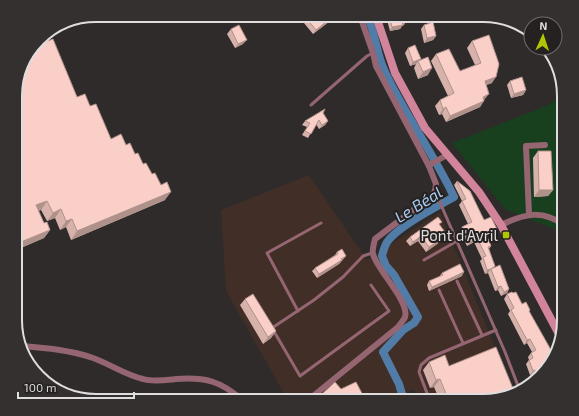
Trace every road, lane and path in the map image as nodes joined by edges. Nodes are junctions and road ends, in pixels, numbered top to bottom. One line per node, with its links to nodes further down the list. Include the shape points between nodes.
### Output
1 (362, 22): 3 (street)
2 (378, 22): 6 (main road, via 395,73)
3 (373, 53): 4 (lane); 7 (street, via 379,72)
4 (311, 105)
5 (545, 145): 9 (street, via 526,146)
6 (444, 157): 7 (street); 12 (main road, via 479,192)
7 (430, 165): 8 (street, via 436,184)
8 (435, 191): 13 (lane); 14 (street, via 424,203 375,239)
9 (529, 214): 10 (street, via 542,215); 12 (street)
10 (557, 221)
11 (321, 223): 19 (lane, via 267,253)
12 (501, 225): 20 (main road)
13 (457, 241): 15 (lane); 21 (lane)
14 (372, 253): 19 (lane, via 362,256 343,277); 27 (street, via 378,267 400,298 405,308 405,316 398,327)
15 (424, 260)
16 (457, 281): 22 (lane)
17 (371, 285): 19 (lane, via 389,311 300,376 272,328)
18 (439, 290): 23 (lane)
19 (298, 311)
20 (556, 329)
21 (496, 330): 22 (lane); 25 (lane)
22 (482, 336): 23 (lane)
23 (463, 343): 28 (lane, via 429,358 421,365 419,372)
24 (28, 347): 26 (street, via 93,358 146,380 183,379 219,383)
25 (517, 385)
26 (235, 394)
27 (317, 394)
28 (427, 394)

